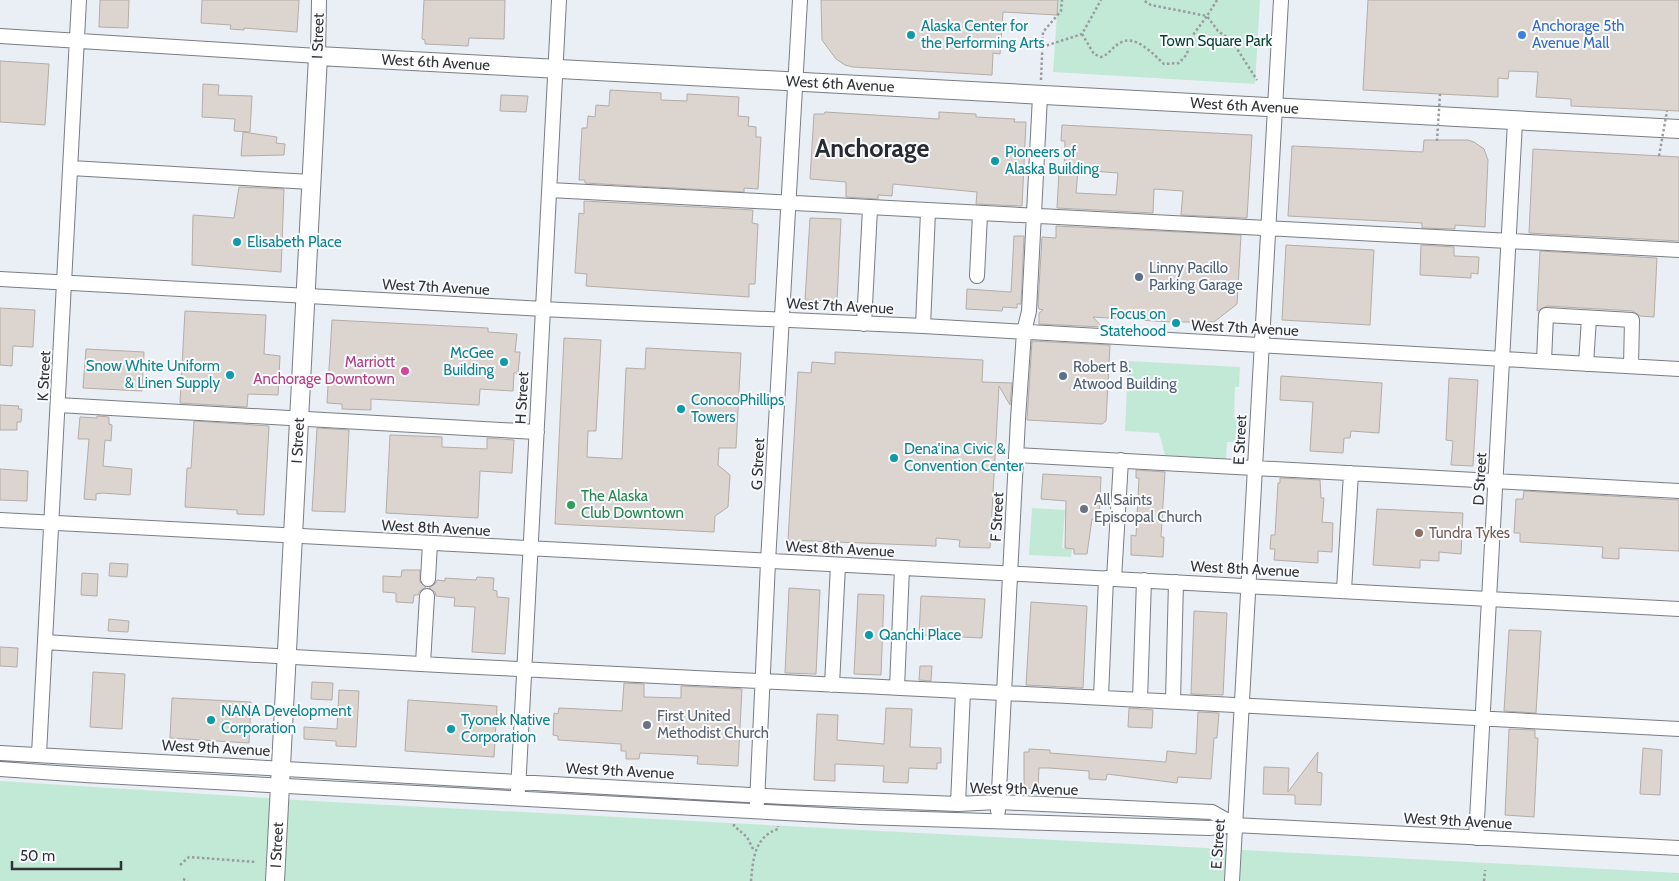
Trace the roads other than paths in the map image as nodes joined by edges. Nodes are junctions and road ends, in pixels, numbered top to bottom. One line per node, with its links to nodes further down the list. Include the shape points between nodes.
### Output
1 (79, 0): 7 (street, K Street)
2 (319, 0): 8 (street, I Street)
3 (559, 0): 9 (street, H Street)
4 (800, 0): 10 (street, G Street)
5 (1281, 0): 12 (street, E Street)
6 (0, 36): 7 (street, West 6th Avenue)
7 (77, 40): 8 (street, West 6th Avenue); 15 (street, K Street)
8 (318, 56): 9 (main road, West 6th Avenue); 16 (main road, I Street)
9 (556, 67): 10 (main road, West 6th Avenue); 17 (street, H Street)
10 (796, 81): 11 (main road, West 6th Avenue); 18 (street, G Street)
11 (1040, 96): 12 (main road, West 6th Avenue); 22 (street, F Street)
12 (1276, 107): 13 (main road, West 6th Avenue); 23 (street, E Street)
13 (1515, 122): 14 (main road, West 6th Avenue); 24 (street, D Street)
14 (1679, 129)
15 (71, 168): 16 (street); 28 (street, K Street)
16 (311, 182): 29 (main road, I Street)
17 (550, 190): 18 (street); 30 (street, H Street)
18 (789, 205): 19 (street); 32 (street, G Street)
19 (870, 209): 20 (street); 33 (street)
20 (928, 212): 21 (street); 34 (street)
21 (980, 214): 22 (street); 26 (street)
22 (1034, 217): 23 (street); 35 (street, F Street, via 1029,311)
23 (1268, 229): 24 (street); 36 (street, E Street)
24 (1509, 241): 25 (street); 37 (street, D Street)
25 (1679, 250)
26 (978, 276)
27 (0, 279): 28 (street, West 7th Avenue)
28 (65, 283): 29 (street, West 7th Avenue); 42 (street, K Street)
29 (305, 296): 30 (street, West 7th Avenue); 43 (main road, I Street)
30 (544, 309): 32 (street, West 7th Avenue); 44 (street, H Street)
31 (1589, 318): 38 (street, via 1546,315); 39 (street); 40 (street, via 1632,320)
32 (782, 320): 33 (street, West 7th Avenue); 56 (street, G Street)
33 (864, 324): 34 (street, West 7th Avenue)
34 (923, 326): 35 (street, West 7th Avenue)
35 (1024, 332): 36 (street, West 7th Avenue); 45 (street, F Street)
36 (1261, 345): 37 (street, West 7th Avenue); 47 (street, E Street)
37 (1502, 359): 38 (street, West 7th Avenue); 49 (street, D Street)
38 (1544, 361): 39 (street, West 7th Avenue)
39 (1586, 364): 40 (street, West 7th Avenue)
40 (1631, 366): 41 (street, West 7th Avenue)
41 (1679, 369)
42 (58, 405): 43 (street); 52 (street, K Street)
43 (300, 419): 44 (street); 53 (main road, I Street)
44 (537, 432): 55 (street, H Street)
45 (1016, 455): 46 (street); 59 (street, F Street)
46 (1121, 460): 47 (street); 61 (street)
47 (1254, 467): 48 (street); 64 (street, E Street)
48 (1351, 473): 49 (street); 65 (street)
49 (1496, 481): 50 (street); 67 (street, D Street)
50 (1679, 491)
51 (0, 520): 52 (street, West 8th Avenue)
52 (52, 523): 53 (street, West 8th Avenue); 69 (street, K Street)
53 (294, 535): 54 (street, West 8th Avenue); 70 (main road, I Street)
54 (430, 544): 55 (street, West 8th Avenue); 60 (street)
55 (530, 549): 56 (street, West 8th Avenue); 72 (street, H Street)
56 (768, 562): 57 (street, West 8th Avenue); 73 (street, G Street)
57 (838, 565): 58 (street, West 8th Avenue); 74 (street)
58 (902, 568): 59 (street, West 8th Avenue); 75 (street)
59 (1010, 573): 61 (street, West 8th Avenue); 77 (street, F Street)
60 (428, 579)
61 (1110, 579): 62 (street, West 8th Avenue); 78 (street)
62 (1144, 580): 63 (street, West 8th Avenue); 79 (street)
63 (1176, 582): 64 (street, West 8th Avenue); 80 (street)
64 (1248, 586): 65 (street, West 8th Avenue); 81 (street, E Street)
65 (1344, 590): 67 (street, West 8th Avenue)
66 (427, 596): 71 (street)
67 (1489, 598): 68 (street, West 8th Avenue); 82 (street, D Street)
68 (1679, 609)
69 (45, 642): 70 (street); 85 (street, K Street)
70 (287, 655): 71 (street); 87 (main road, I Street)
71 (423, 663): 72 (street)
72 (524, 669): 73 (street); 88 (street, H Street)
73 (763, 682): 74 (street); 89 (street, G Street)
74 (832, 685): 75 (street)
75 (897, 688): 76 (street)
76 (963, 691): 77 (street); 92 (street)
77 (1004, 693): 78 (street); 91 (street, F Street)
78 (1102, 697): 79 (street)
79 (1140, 699): 80 (street)
80 (1173, 701): 81 (street)
81 (1241, 704): 82 (street); 95 (street, E Street)
82 (1483, 720): 83 (street); 96 (street, D Street)
83 (1679, 729)
84 (0, 753): 85 (street, West 9th Avenue)
85 (39, 754): 87 (street, West 9th Avenue)
86 (0, 769): 87 (street, West 9th Avenue)
87 (281, 777): 88 (street, West 9th Avenue); 90 (street, West 9th Avenue); 98 (main road, I Street)
88 (519, 782): 89 (street, West 9th Avenue); 90 (street, H Street)
89 (758, 796): 92 (street, West 9th Avenue); 93 (street, G Street)
90 (518, 797): 93 (street, West 9th Avenue)
91 (998, 802): 92 (street, West 9th Avenue); 94 (street, F Street); 95 (street, West 9th Avenue, via 1212,812)
92 (958, 804)
93 (757, 811): 94 (street, West 9th Avenue)
94 (998, 819): 95 (street, West 9th Avenue)
95 (1235, 826): 96 (street, West 9th Avenue); 99 (street, E Street)
96 (1476, 838): 97 (street, West 9th Avenue)
97 (1679, 848)
98 (275, 881)
99 (1232, 881)

